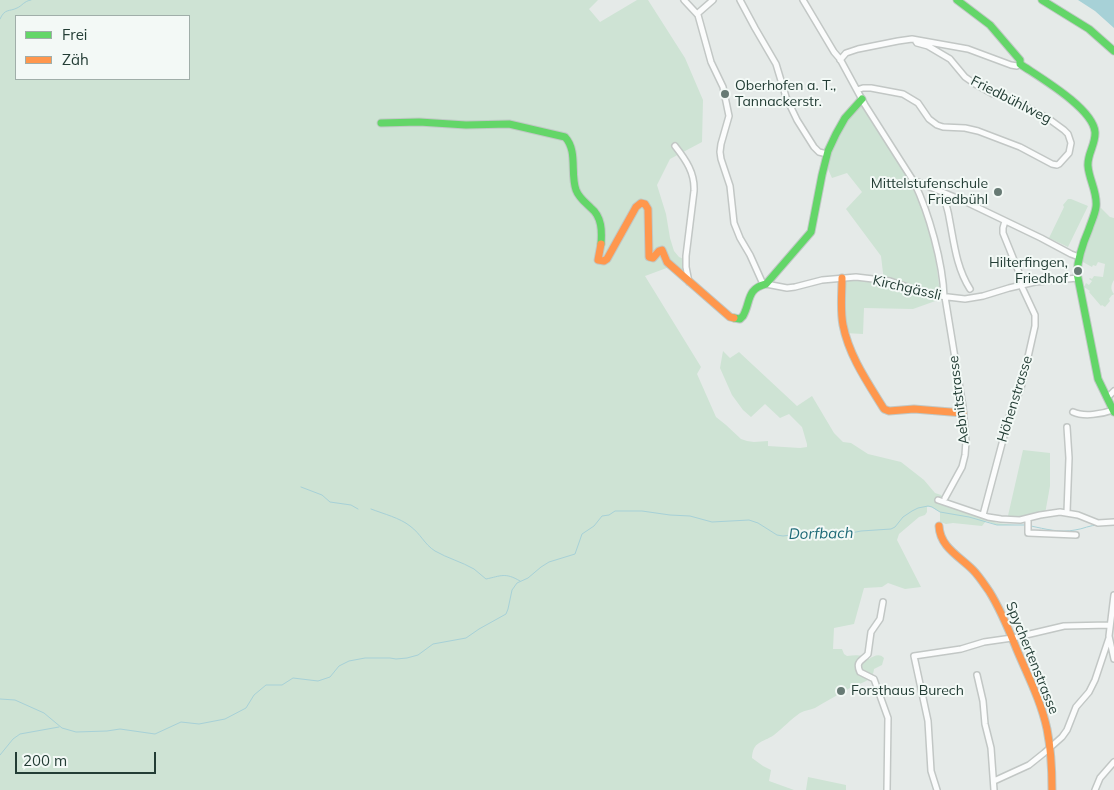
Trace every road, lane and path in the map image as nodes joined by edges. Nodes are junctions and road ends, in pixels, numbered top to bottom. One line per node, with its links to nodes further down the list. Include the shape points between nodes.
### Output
1 (684, 0): 8 (street)
2 (712, 0): 8 (street)
3 (803, 0): 12 (street, Aebnitstrasse)
4 (951, 0): 9 (street)
5 (957, 0): 9 (street)
6 (1042, 0): 11 (street, via 1083,24)
7 (742, 1): 18 (street, via 776,64 797,120 814,147)
8 (697, 14): 26 (street, via 728,107 720,152 730,186 733,218)
9 (986, 21): 13 (street)
10 (915, 40): 12 (street, via 858,49 846,53); 13 (street, via 968,48 1011,65); 14 (street, Friedbühlweg, via 950,59 975,84 1015,101 1064,130 1071,143 1069,153 1059,164 1053,165 1020,147 978,131 936,125 918,103 906,96 871,88)
11 (1114, 51)
12 (840, 60): 14 (street, Aebnitstrasse)
13 (1020, 64): 22 (street, via 1072,101 1087,115 1094,128 1088,164 1096,206)
14 (857, 90): 15 (street, Aebnitstrasse)
15 (862, 99): 18 (street, via 845,118); 19 (street, Aebnitstrasse)
16 (381, 123): 25 (street, via 509,124 565,137 571,146 578,195 600,218 598,260 608,258 632,212 641,203 648,209 648,257 653,258 662,250 666,260)
17 (675, 146): 25 (street, via 692,172 694,182 686,260)
18 (827, 154): 26 (street, via 812,229)
19 (914, 182): 20 (street); 29 (street, Aebnitstrasse, via 932,233)
20 (944, 193): 21 (street); 28 (street, via 956,256)
21 (1005, 221): 22 (street); 27 (street, Höhenstrasse, via 1003,233)
22 (1079, 257): 24 (street)
23 (842, 278): 26 (street, Kirchgässli, via 795,288); 29 (street, Kirchgässli, via 890,281); 34 (street, via 843,325 848,342 884,409)
24 (1078, 278): 27 (street, Kirchgässli); 31 (street, via 1096,370)
25 (689, 282): 26 (street, via 735,319 744,314 752,292)
26 (764, 284)
27 (1022, 285): 29 (street, Kirchgässli, via 976,298); 39 (street, Höhenstrasse, via 1035,315 1035,326 1020,390 1009,417)
28 (970, 290)
29 (945, 297): 34 (street, Aebnitstrasse)
30 (1114, 391): 31 (street)
31 (1107, 398): 32 (street)
32 (1114, 411): 33 (street)
33 (1073, 412)
34 (963, 413): 36 (street, Aebnitstrasse, via 965,455)
35 (1067, 427): 38 (street)
36 (945, 498)
37 (938, 500): 39 (street)
38 (1067, 512): 40 (street, via 1095,522); 42 (street, via 1053,512)
39 (983, 515): 42 (street)
40 (1114, 522)
41 (939, 526): 47 (street, Spychertenstrasse, via 945,544 974,571 992,596)
42 (1028, 526): 43 (street)
43 (1076, 535)
44 (1114, 595): 46 (street)
45 (883, 602): 54 (street, via 880,619 871,632 868,654 858,666 860,672 875,680 887,715)
46 (1110, 625): 47 (street, via 1064,626); 48 (street)
47 (1013, 638): 51 (street, Spychertenstrasse, via 1046,722); 55 (street, via 914,656 928,721 931,771)
48 (1111, 642): 49 (street); 51 (street, via 1091,689 1076,707 1065,733)
49 (1114, 659)
50 (977, 675): 53 (street)
51 (1049, 749): 53 (street, via 1025,767); 57 (street, Spychertenstrasse)
52 (1114, 762): 58 (street, via 1100,778)
53 (994, 781): 56 (street)
54 (887, 790)
55 (937, 790)
56 (994, 790)
57 (1052, 790)
58 (1095, 790)

